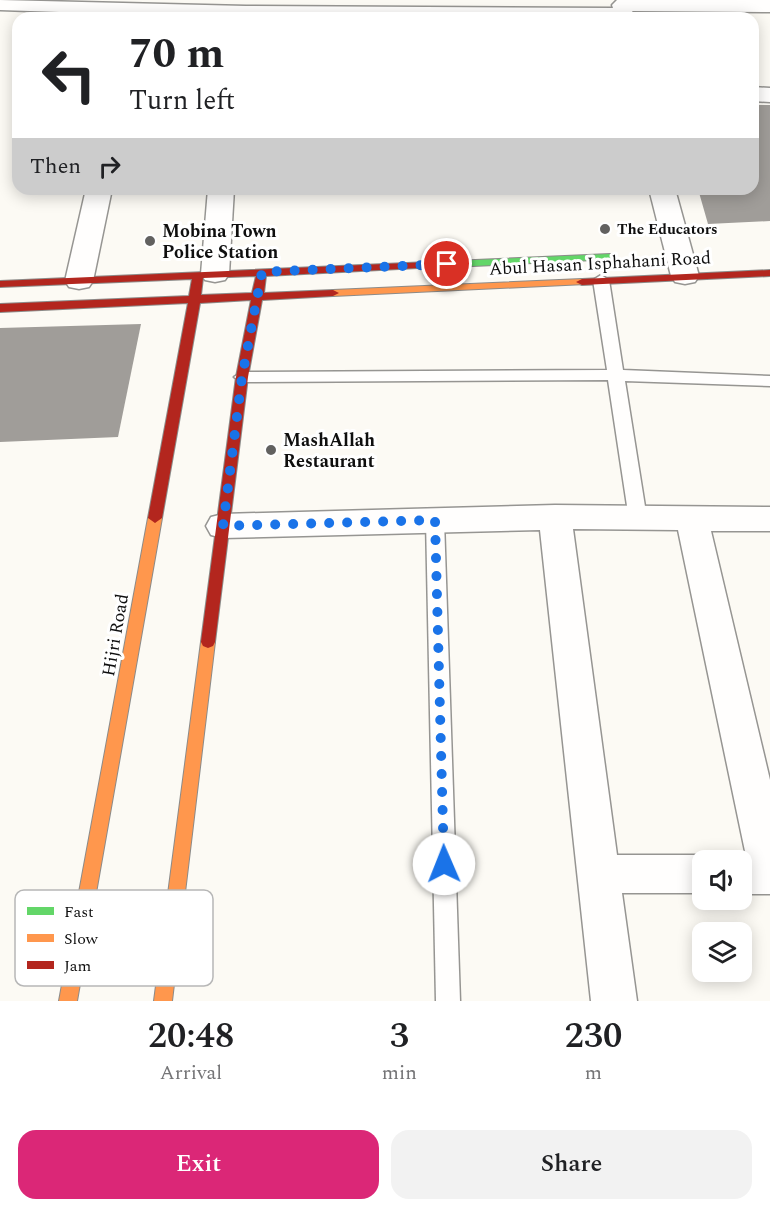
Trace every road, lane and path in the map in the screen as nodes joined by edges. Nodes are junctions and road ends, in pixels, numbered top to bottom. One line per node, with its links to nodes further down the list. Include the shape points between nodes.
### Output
1 (0, 4): 3 (street)
2 (770, 6): 4 (street)
3 (153, 9): 5 (street)
4 (622, 9): 5 (street)
5 (247, 10)
6 (98, 195): 15 (street)
7 (220, 195): 13 (street)
8 (663, 195): 10 (street)
9 (630, 256): 11 (main road, Abul Hasan Isphahani Road)
10 (679, 260): 12 (main road, Abul Hasan Isphahani Road); 14 (main road, Abul Hasan Isphahani Road)
11 (262, 272): 13 (main road, Abul Hasan Isphahani Road); 17 (main road)
12 (770, 273)
13 (207, 275): 15 (main road, Abul Hasan Isphahani Road); 18 (main road, Hijri Road)
14 (601, 280): 17 (main road, Abul Hasan Isphahani Road); 20 (lane)
15 (79, 281): 16 (main road, Abul Hasan Isphahani Road)
16 (0, 284)
17 (257, 298): 18 (main road, Abul Hasan Isphahani Road); 21 (main road)
18 (194, 299): 19 (main road, Abul Hasan Isphahani Road); 34 (main road, Hijri Road)
19 (0, 308)
20 (617, 375): 21 (lane); 22 (lane); 24 (lane)
21 (242, 377): 28 (main road)
22 (770, 381)
23 (555, 517): 24 (street); 27 (street); 30 (street)
24 (638, 519): 25 (street)
25 (692, 519): 26 (street); 29 (street)
26 (770, 519)
27 (435, 520): 28 (street); 40 (lane)
28 (223, 526): 35 (main road)
29 (770, 870)
30 (598, 874): 31 (street); 41 (street)
31 (692, 874)
32 (752, 874): 33 (street)
33 (770, 874)
34 (88, 890)
35 (177, 890)
36 (71, 986): 38 (main road, Hijri Road)
37 (165, 986): 39 (main road)
38 (68, 1001)
39 (163, 1001)
40 (448, 1001)
41 (614, 1001)

